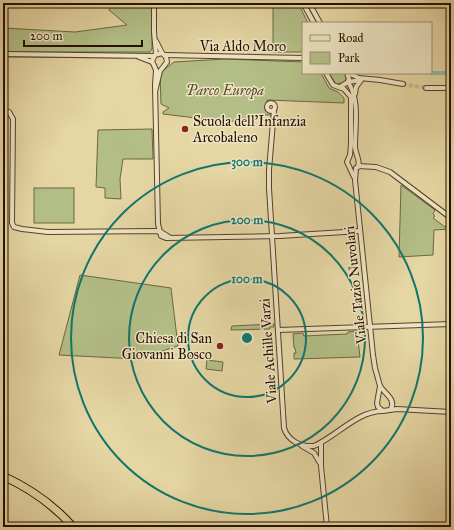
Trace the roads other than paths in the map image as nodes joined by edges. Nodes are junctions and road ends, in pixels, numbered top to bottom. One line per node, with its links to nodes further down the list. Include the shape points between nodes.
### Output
1 (154, 3): 6 (street)
2 (303, 3): 4 (street)
3 (309, 3): 5 (street)
4 (313, 22)
5 (319, 22)
6 (155, 39): 8 (street); 10 (street)
7 (3, 54): 9 (street)
8 (163, 54): 10 (street); 11 (street, Via Aldo Moro); 13 (street)
9 (125, 55): 10 (street); 14 (street, via 141,57)
10 (155, 55): 14 (street)
11 (182, 57): 12 (street, Via Aldo Moro); 13 (street, Via Aldo Moro)
12 (302, 58)
13 (167, 62): 15 (street)
14 (154, 64): 15 (street); 25 (street)
15 (162, 68): 25 (street)
16 (327, 74): 22 (street, via 333,85)
17 (347, 74): 20 (street, Viale Tazio Nuvolari)
18 (349, 74): 19 (street)
19 (363, 79): 20 (street); 21 (street); 26 (street, via 356,86)
20 (348, 82): 22 (street); 26 (street, Viale Tazio Nuvolari)
21 (403, 84)
22 (339, 87): 29 (street, via 347,91 351,100)
23 (426, 88): 24 (street)
24 (451, 88)
25 (155, 92): 33 (street)
26 (355, 97): 30 (street, Viale Tazio Nuvolari)
27 (3, 110): 33 (street, via 10,112 13,119 12,220 15,226 48,232)
28 (274, 110): 34 (street, Viale Achille Varzi, via 269,175)
29 (349, 158): 30 (street, via 352,156); 30 (street, via 347,164)
30 (356, 164): 31 (street, via 390,172); 32 (street, Viale Tazio Nuvolari)
31 (451, 218)
32 (360, 231): 34 (street); 36 (street, Viale Tazio Nuvolari)
33 (160, 233): 34 (street, via 169,237)
34 (272, 236): 37 (street, Viale Achille Varzi)
35 (451, 324): 36 (street)
36 (370, 326): 37 (street); 38 (street, Viale Tazio Nuvolari)
37 (278, 330): 48 (street, Viale Achille Varzi, via 284,428 288,437)
38 (380, 386): 39 (street, Viale Tazio Nuvolari); 40 (street, Viale Tazio Nuvolari)
39 (387, 396): 40 (street); 41 (street)
40 (379, 399): 42 (street)
41 (393, 403): 43 (street); 44 (street)
42 (377, 405): 45 (street); 47 (street)
43 (391, 409): 44 (street); 45 (street)
44 (403, 409): 46 (street)
45 (383, 411): 47 (street)
46 (451, 412)
47 (372, 413): 49 (street, via 356,420)
48 (295, 442): 50 (street); 51 (street, Viale Achille Varzi)
49 (321, 443): 50 (street); 52 (street)
50 (314, 446): 51 (street)
51 (314, 453): 52 (street)
52 (321, 466): 55 (street)
53 (3, 476): 54 (highway, via 40,496)
54 (73, 527)
55 (327, 527)

